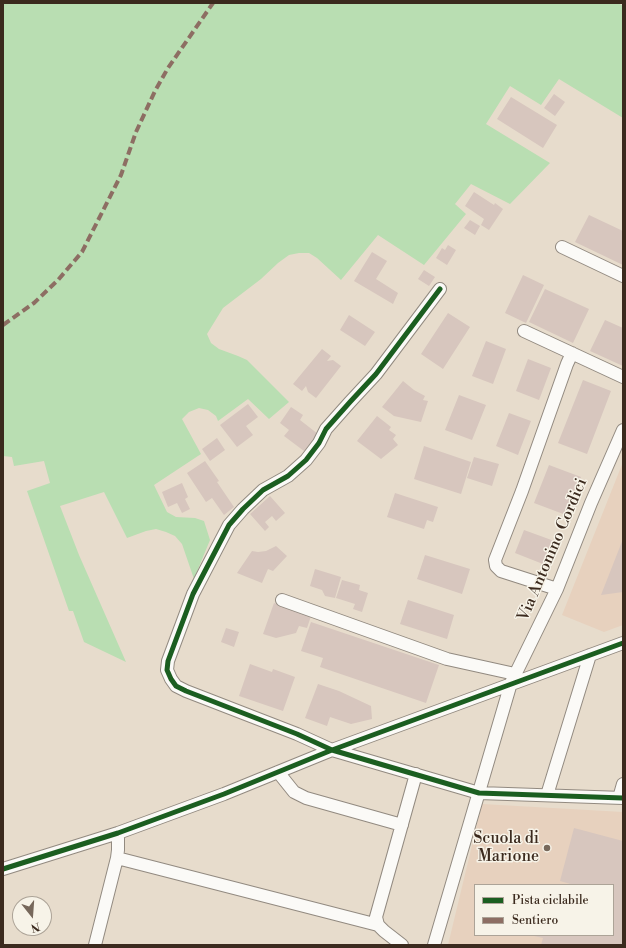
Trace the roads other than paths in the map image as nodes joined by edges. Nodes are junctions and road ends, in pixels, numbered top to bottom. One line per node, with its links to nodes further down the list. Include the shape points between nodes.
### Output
1 (562, 247): 2 (street)
2 (623, 276)
3 (440, 289): 13 (street, via 376,374 326,429 306,460 288,476 263,490 229,525 193,594 168,661 171,679 176,686 186,692)
4 (524, 331): 5 (street)
5 (572, 353): 6 (street); 8 (street, via 495,560 501,571)
6 (623, 377)
7 (623, 430): 8 (street, Via Antonino Cordici)
8 (557, 589): 12 (street, Via Antonino Cordici)
9 (282, 600): 12 (street, via 447,659)
10 (623, 643): 11 (street)
11 (590, 655): 12 (street); 18 (street)
12 (513, 678): 13 (street); 17 (street, Via Antonino Cordici)
13 (332, 750): 14 (street); 15 (street)
14 (278, 772): 20 (street, via 294,792 306,798); 21 (street)
15 (416, 774): 17 (street); 20 (street)
16 (623, 784): 19 (street)
17 (479, 793): 18 (street); 27 (street, Via Antonino Cordici)
18 (547, 795): 19 (street)
19 (621, 798)
20 (402, 825): 24 (street, via 376,917)
21 (118, 833): 22 (street); 23 (street)
22 (117, 858): 24 (street); 25 (street)
23 (3, 869)
24 (378, 925): 26 (street)
25 (95, 945)
26 (402, 945)
27 (434, 945)

